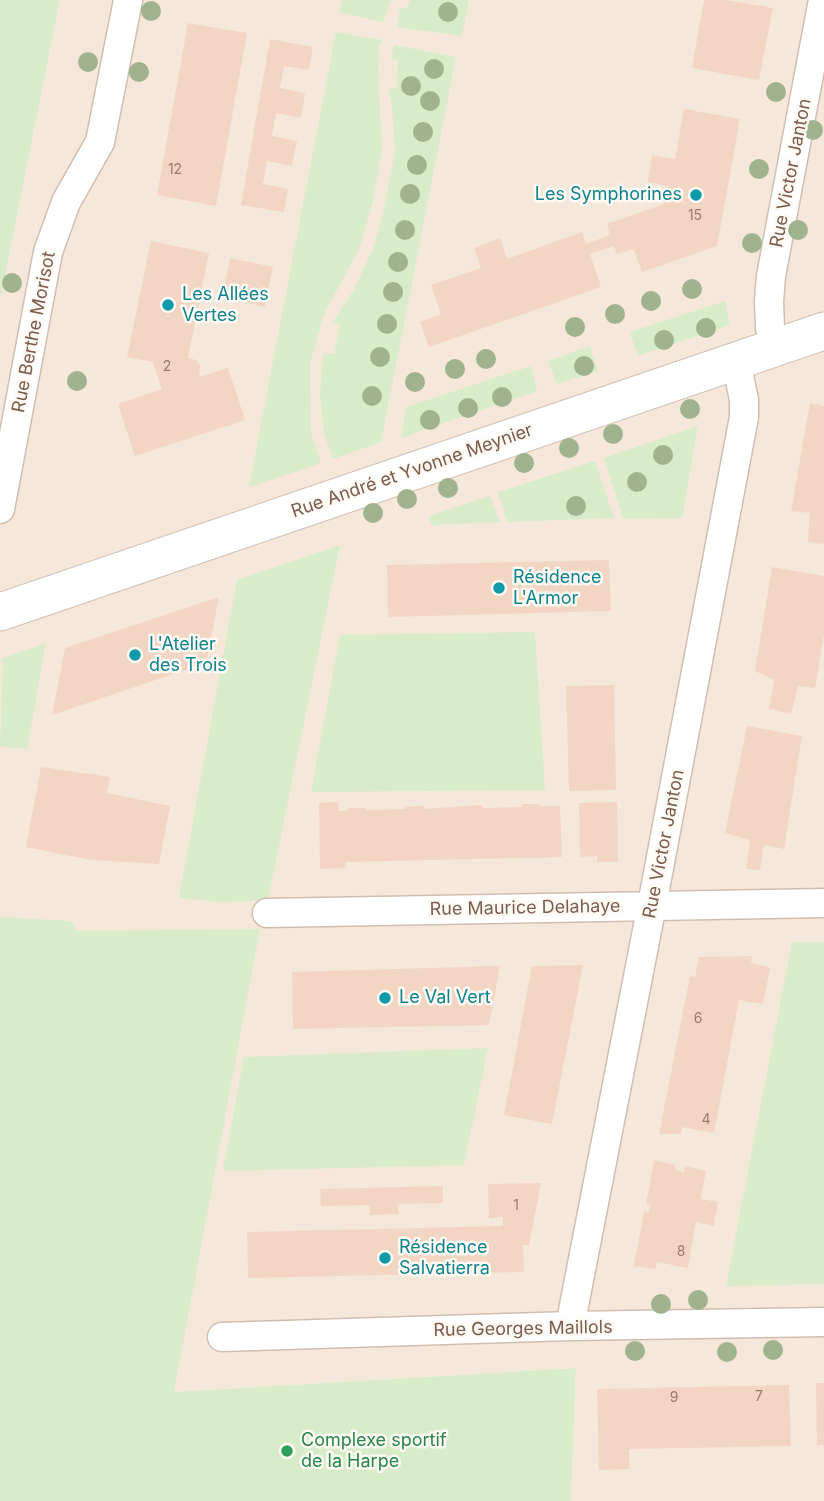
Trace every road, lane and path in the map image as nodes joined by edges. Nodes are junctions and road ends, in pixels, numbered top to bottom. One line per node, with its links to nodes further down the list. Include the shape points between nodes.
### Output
1 (128, 0): 6 (street, Rue Berthe Morisot, via 100,142 66,202 48,252)
2 (823, 0): 4 (street, Rue Victor Janton, via 771,276 770,328)
3 (824, 331): 4 (street, Rue André et Yvonne Meynier)
4 (776, 347): 5 (street, Rue André et Yvonne Meynier)
5 (736, 361): 7 (street, Rue André et Yvonne Meynier); 9 (street, Rue Victor Janton, via 744,417)
6 (0, 509)
7 (0, 612)
8 (824, 903): 9 (street, Rue Maurice Delahaye)
9 (652, 905): 10 (street, Rue Maurice Delahaye); 12 (street, Rue Victor Janton)
10 (267, 913)
11 (824, 1322): 12 (street, Rue Georges Maillols)
12 (570, 1326): 13 (street, Rue Georges Maillols)
13 (222, 1337)

